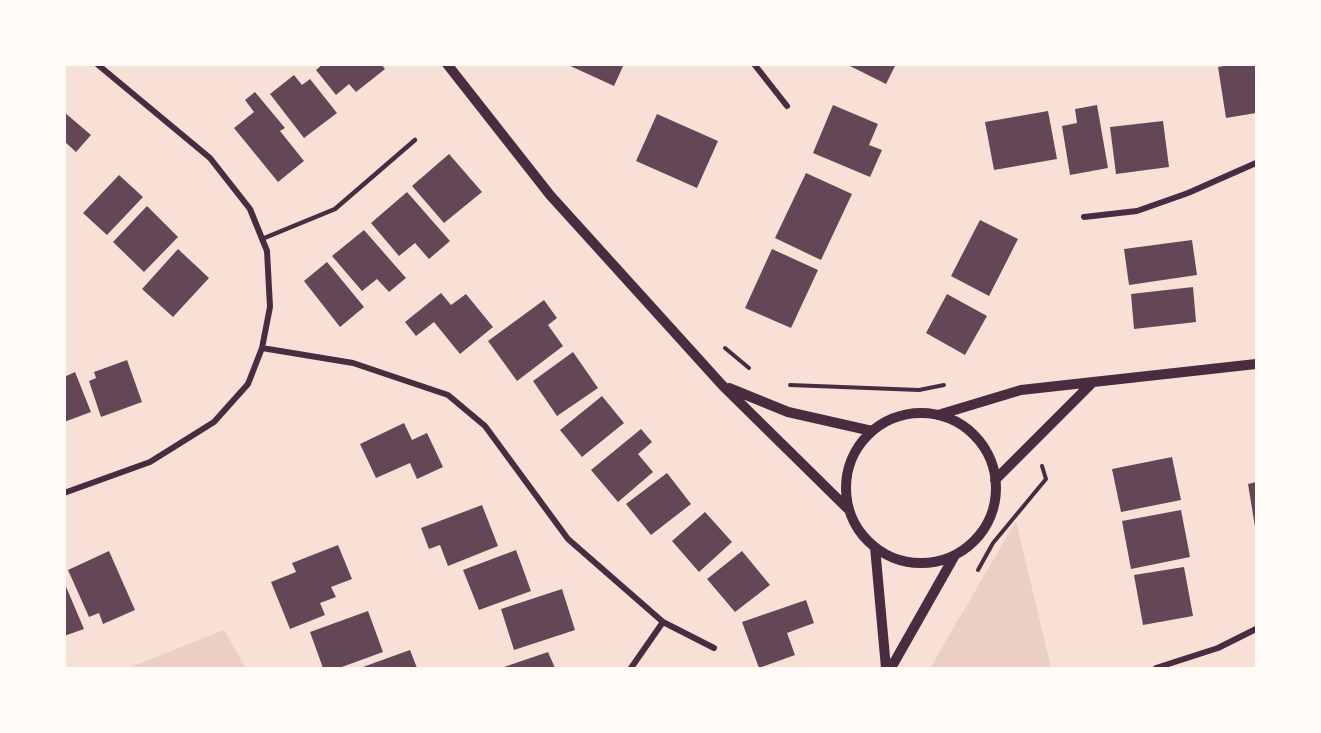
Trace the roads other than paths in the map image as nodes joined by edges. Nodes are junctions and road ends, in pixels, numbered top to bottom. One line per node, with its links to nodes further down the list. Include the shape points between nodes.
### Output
1 (96, 64): 8 (street, via 210,158 250,209)
2 (447, 64): 12 (street, via 550,195)
3 (754, 64): 4 (street)
4 (787, 106)
5 (415, 140): 8 (lane, via 335,208)
6 (1257, 164): 7 (street, via 1137,211)
7 (1084, 217)
8 (262, 239): 9 (street, via 267,250 270,307)
9 (262, 348): 16 (street, via 248,384 214,422 150,462); 20 (street, via 352,363 448,395 484,426 568,539)
10 (1257, 364): 11 (street)
11 (1091, 384): 13 (street, via 1021,390); 15 (street)
12 (723, 386): 14 (street, via 788,412); 17 (street)
13 (938, 415): 14 (street, via 915,413 892,419); 15 (street, via 960,423 977,438 990,458)
14 (872, 431): 17 (street, via 854,453 846,481)
15 (995, 480): 19 (street, via 991,516 982,532)
16 (64, 493)
17 (848, 509): 18 (street, via 858,530)
18 (875, 547): 19 (street, via 893,558 914,562 934,562); 24 (street)
19 (955, 555): 25 (street)
20 (663, 622): 22 (street); 23 (street)
21 (1257, 629): 26 (street, via 1218,648)
22 (714, 648)
23 (631, 669)
24 (886, 669)
25 (891, 669)
26 (1156, 669)

